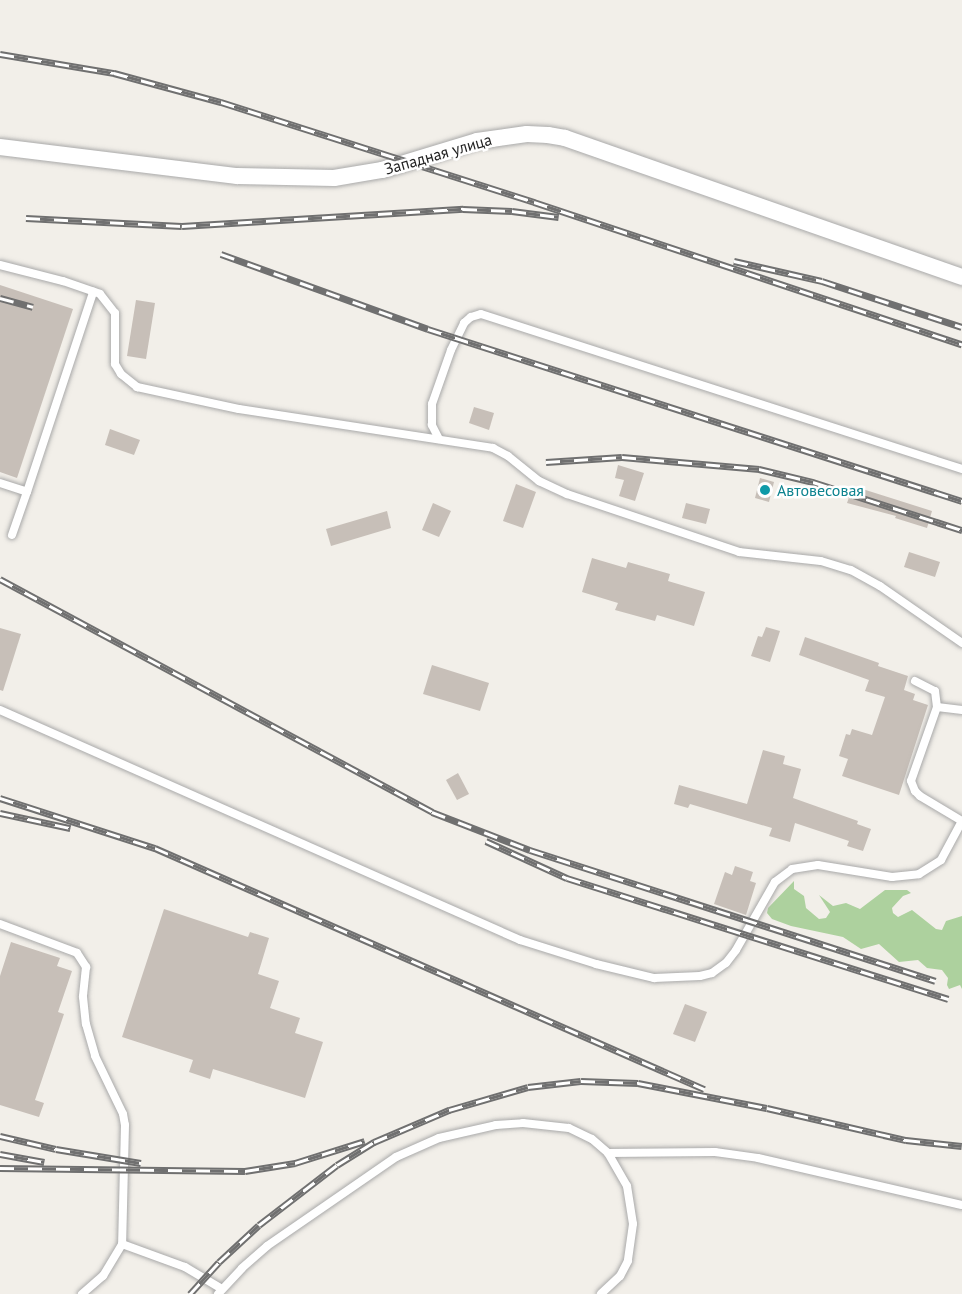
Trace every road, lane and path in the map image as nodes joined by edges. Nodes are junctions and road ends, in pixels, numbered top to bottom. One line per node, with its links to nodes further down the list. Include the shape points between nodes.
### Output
1 (0, 147): 3 (street, Западная улица, via 237,176 334,178 382,170 485,140 548,135)
2 (0, 265): 4 (lane)
3 (962, 277)
4 (93, 292): 5 (lane, via 115,312 115,364 137,387 239,409); 8 (lane)
5 (439, 438): 6 (lane, via 432,425 432,404 464,323 481,314); 10 (lane, via 493,448 552,488 723,547 821,561 850,570)
6 (962, 469)
7 (0, 483): 8 (lane)
8 (27, 492): 9 (lane)
9 (12, 535)
10 (962, 643)
11 (915, 681): 12 (lane, via 935,691)
12 (937, 707): 14 (lane); 15 (lane, via 912,774 912,786 920,796)
13 (0, 710): 15 (lane, via 520,940 654,978 700,976 726,963 775,882 792,869 818,865 892,877 919,874 941,860)
14 (962, 710)
15 (962, 821)
16 (0, 924): 19 (lane, via 77,953 86,967 86,1024 95,1056 125,1125)
17 (608, 1153): 18 (lane, via 715,1152 758,1158); 20 (lane, via 592,1139 548,1124 496,1125 429,1141 396,1157 297,1224 242,1268); 22 (lane, via 627,1186 632,1241 620,1276)
18 (962, 1205)
19 (122, 1244): 20 (lane, via 185,1267); 21 (lane, via 103,1276)
20 (220, 1292)
21 (82, 1294)
22 (601, 1294)

